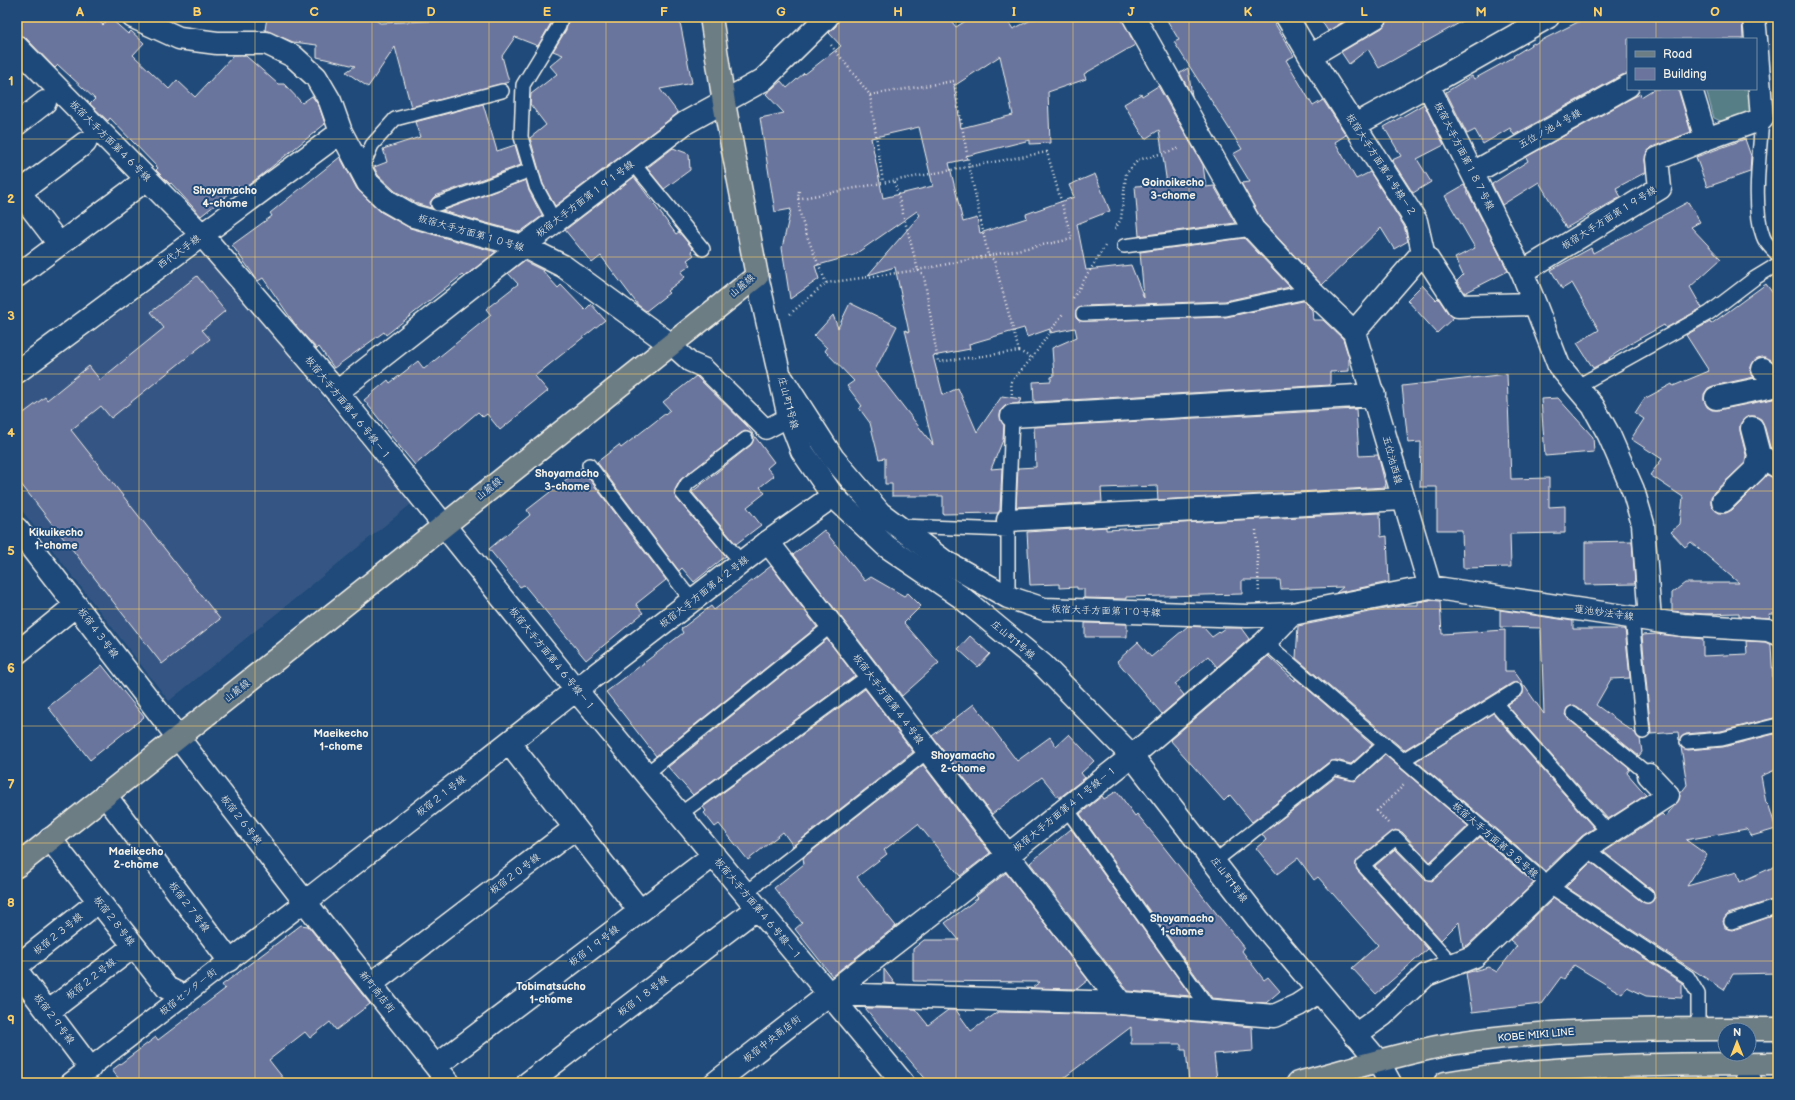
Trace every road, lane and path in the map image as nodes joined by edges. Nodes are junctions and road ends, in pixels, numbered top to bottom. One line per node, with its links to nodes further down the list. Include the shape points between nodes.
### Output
1 (133, 17): 24 (street, 板宿大手方面第１０号線, via 179,38 217,43 266,43 293,56 316,77 330,101)
2 (561, 17): 31 (lane, via 560,26 523,85 521,136)
3 (711, 17): 20 (main road, 山麓線)
4 (1134, 17): 41 (street)
5 (1287, 17): 13 (street, 板宿大手方面第４号線－２)
6 (1376, 17): 13 (street)
7 (1548, 17): 14 (street)
8 (1754, 17): 10 (street)
9 (822, 22): 18 (path); 20 (street, 板宿大手方面第１９１号線, via 763,80)
10 (1756, 38)
11 (17, 47): 33 (street, 板宿大手方面第４６号線)
12 (1757, 52): 21 (street)
13 (1310, 56): 23 (street, 板宿大手方面第４号線－２)
14 (1428, 85): 23 (street); 32 (street, 板宿大手方面第１８７号線)
15 (1627, 87): 32 (street, 五位ノ池４号線)
16 (1691, 90): 25 (street)
17 (502, 91): 30 (lane, via 396,119 372,145)
18 (870, 96): 29 (path, via 954,81); 35 (path)
19 (45, 102): 22 (street)
20 (724, 103): 28 (street, 板宿大手方面第１９１号線, via 685,123); 56 (main road, 山麓線)
21 (1762, 120): 25 (street, 板宿大手方面第１９号線); 51 (lane, via 1759,215 1763,237)
22 (17, 124)
23 (1355, 124): 49 (street, 板宿大手方面第４号線－２, via 1416,221)
24 (341, 132): 30 (street, 板宿大手方面第１０号線); 43 (street, 西代大手線)
25 (1706, 139): 54 (street, 板宿大手方面第１９号線, via 1657,159 1660,188)
26 (85, 143): 37 (street)
27 (1176, 148): 42 (path, via 1138,160 1126,174 1121,219)
28 (633, 163): 40 (street, 板宿大手方面第１９１号線); 48 (lane)
29 (968, 165): 34 (path); 50 (path); 50 (path, via 1047,152 1072,239)
30 (361, 170): 46 (street, 板宿大手方面第１０号線, via 368,183 386,200 413,216)
31 (531, 170): 39 (lane); 40 (lane, via 536,187)
32 (1473, 173): 54 (street, 板宿大手方面第１８７号線)
33 (147, 179): 43 (street, 板宿大手方面第４６号線); 45 (street)
34 (894, 180): 35 (path); 53 (path)
35 (883, 182): 38 (path)
36 (799, 191): 38 (path)
37 (21, 197): 45 (street)
38 (798, 199): 57 (path, via 801,218)
39 (438, 204)
40 (555, 222): 46 (street, 板宿大手方面第１９１号線)
41 (1253, 229): 47 (lane); 58 (street)
42 (1114, 231)
43 (202, 235): 68 (street, 西代大手線); 73 (street, 板宿大手方面第４６号線－１)
44 (1107, 243): 59 (path)
45 (60, 244): 55 (street)
46 (523, 246): 65 (street, 板宿大手方面第１０号線, via 563,266); 73 (street, 板宿大手方面第１９１号線)
47 (1124, 246)
48 (703, 249)
49 (1423, 252): 60 (street, 板宿大手方面第４号線－２, via 1458,306); 64 (street)
50 (988, 255): 53 (path); 66 (path, via 994,260)
51 (1778, 255)
52 (1778, 264): 72 (lane, via 1709,313)
53 (918, 270): 57 (path); 66 (path, via 924,276 938,362)
54 (1522, 272): 60 (street, 板宿大手方面第１８７号線)
55 (17, 276)
56 (757, 276): 65 (main road, 山麓線); 69 (street, 庄山町1号線)
57 (826, 284): 63 (path)
58 (1311, 291): 62 (lane, via 1226,309); 64 (street)
59 (1071, 302)
60 (1535, 304): 72 (street, via 1559,366)
61 (1067, 308): 67 (path)
62 (1083, 314)
63 (788, 316)
64 (1354, 332): 74 (street, 五位池西線)
65 (670, 344): 77 (street, 板宿大手方面第１０号線, via 690,362 704,368 766,429); 86 (main road, 山麓線)
66 (1018, 351): 67 (path)
67 (1032, 358): 70 (path)
68 (17, 372)
69 (780, 376): 77 (street, 庄山町1号線); 87 (street, 板宿大手方面第１０号線, via 833,458 880,513)
70 (1012, 382)
71 (1778, 385): 75 (street)
72 (1576, 387): 99 (street, via 1593,406 1610,435 1633,490 1643,524)
73 (337, 392): 86 (street, 板宿大手方面第４６号線－１)
74 (1374, 395): 76 (street); 84 (street, 五位池西線)
75 (1716, 398)
76 (1012, 416): 88 (lane)
77 (789, 417): 83 (street, 庄山町1号線, via 802,451)
78 (1752, 428): 80 (street)
79 (746, 439): 92 (lane, via 687,484 682,493)
80 (1759, 455): 82 (street); 85 (street, via 1756,469)
81 (589, 465): 96 (lane)
82 (1778, 467)
83 (833, 496): 91 (street, 板宿大手方面第４２号線); 116 (street, 庄山町1号線, via 886,546 961,597 1043,665)
84 (1403, 499): 88 (street); 93 (street, 五位池西線)
85 (1723, 501)
86 (444, 525): 105 (street, 板宿大手方面第４６号線－１); 111 (main road, 山麓線)
87 (896, 525): 88 (lane); 95 (street, 板宿大手方面第１０号線, via 944,561)
88 (1008, 525): 95 (lane)
89 (1256, 525): 94 (path)
90 (17, 529): 97 (street, 板宿４３号線)
91 (768, 542): 92 (street, 板宿大手方面第４２号線); 100 (street, 板宿大手方面第４４号線)
92 (742, 563): 96 (street, 板宿大手方面第４２号線)
93 (1430, 587): 98 (street, 板宿大手方面第１０号線); 99 (street, 蓮池妙法寺線)
94 (1259, 589)
95 (1008, 598): 98 (street, 板宿大手方面第１０号線, via 1044,609 1247,616)
96 (692, 601): 105 (street, 板宿大手方面第４２号線)
97 (76, 605): 103 (street); 111 (street, 板宿４３号線)
98 (1292, 614): 116 (street, 板宿大手方面第４１号線－１, via 1265,642)
99 (1641, 618): 101 (street, 蓮池妙法寺線, via 1682,625 1768,630); 110 (lane)
100 (832, 625): 104 (street, 板宿大手方面第４４号線); 119 (lane)
101 (1778, 634)
102 (1274, 649): 114 (lane, 板宿大手方面第３８号線)
103 (17, 653)
104 (870, 675): 115 (street, 板宿大手方面第４４号線); 123 (lane)
105 (576, 690): 113 (street, 板宿２１号線); 119 (street, 板宿大手方面第４６号線－１)
106 (1516, 690): 107 (lane)
107 (1495, 703): 117 (lane); 126 (lane)
108 (1573, 713): 120 (lane)
109 (1778, 725): 112 (lane, via 1722,739)
110 (1643, 732)
111 (177, 738): 121 (main road, 山麓線); 138 (street, 板宿２６号線)
112 (1687, 742)
113 (509, 743): 125 (street); 138 (street, 板宿２１号線)
114 (1385, 744): 117 (lane, 板宿大手方面第３８号線); 132 (lane, via 1353,774 1334,768)
115 (928, 751): 130 (street, 板宿大手方面第４４号線); 137 (lane)
116 (1132, 756): 122 (street, 板宿大手方面第４１号線－１); 132 (street, 庄山町1号線)
117 (1403, 760): 118 (lane, 板宿大手方面第３８号線)
118 (1417, 772): 124 (lane, 板宿大手方面第３８号線); 127 (path, via 1377,812 1396,831)
119 (646, 774): 123 (street, 板宿大手方面第４６号線－１)
120 (1649, 775): 126 (street, via 1668,795)
121 (105, 795): 128 (main road, 山麓線); 143 (street, 板宿２７号線)
122 (1066, 808): 130 (street, 板宿大手方面第４１号線－１); 152 (lane)
123 (680, 814): 131 (street, 板宿大手方面第４６号線－１)
124 (1480, 826): 127 (lane, via 1430,873); 134 (lane, 板宿大手方面第３８号線)
125 (575, 828): 140 (street); 147 (street, 板宿２０号線)
126 (1609, 833): 129 (street)
127 (1396, 838): 144 (lane, via 1364,865)
128 (50, 839): 133 (main road, 山麓線); 136 (street, 板宿２８号線)
129 (1587, 849): 134 (street); 135 (lane)
130 (1008, 854): 149 (street, 板宿大手方面第４１号線－１); 151 (street, 板宿大手方面第４４号線)
131 (714, 855): 137 (street, 板宿大手方面第４６号線－１); 140 (street, 板宿１９号線)
132 (1215, 861): 148 (street, 庄山町1号線, via 1258,919)
133 (17, 866)
134 (1550, 886): 144 (street, via 1475,956); 155 (lane, 板宿大手方面第３８号線, via 1688,977 1698,994)
135 (1647, 896)
136 (99, 901): 142 (street, 板宿２８号線); 145 (street, 板宿２３号線)
137 (751, 901): 149 (street, 板宿大手方面第４６号線－１); 164 (street, 板宿１８号線)
138 (305, 902): 143 (street, 板宿センター街); 147 (street, 新町商店街)
139 (1778, 906): 141 (lane)
140 (640, 911): 161 (street, 板宿１９号線)
141 (1731, 922)
142 (134, 946): 150 (street, 板宿２８号線, via 167,988); 153 (street, 板宿２２号線)
143 (229, 960): 150 (street, 板宿センター街)
144 (1452, 965): 156 (street, via 1426,976 1383,1015)
145 (17, 966)
146 (17, 971): 153 (street, 板宿２９号線)
147 (371, 984): 161 (street, 新町商店街)
148 (1318, 992): 152 (street, via 1274,1016); 156 (street, 庄山町1号線)
149 (829, 994): 151 (street); 162 (street, 板宿大手方面第４６号線－１); 165 (street, 板宿中央商店街)
150 (183, 996): 159 (street, 板宿センター街)
151 (1121, 1003): 152 (street)
152 (1211, 1011)
153 (48, 1012): 159 (street, 板宿２９号線)
154 (1778, 1029): 155 (main road, KOBE MIKI LINE)
155 (1698, 1030): 157 (main road, KOBE MIKI LINE, via 1541,1033 1456,1044)
156 (1355, 1035): 157 (street, 庄山町1号線)
157 (1378, 1061): 166 (main road, KOBE MIKI LINE); 167 (street, 庄山町1号線)
158 (1778, 1064): 160 (main road)
159 (90, 1068): 163 (street, 板宿センター街)
160 (1747, 1074): 168 (main road, via 1576,1068 1503,1074)
161 (443, 1075)
162 (901, 1082)
163 (70, 1083)
164 (528, 1083)
165 (715, 1083)
166 (1298, 1083)
167 (1390, 1083)
168 (1445, 1083)

